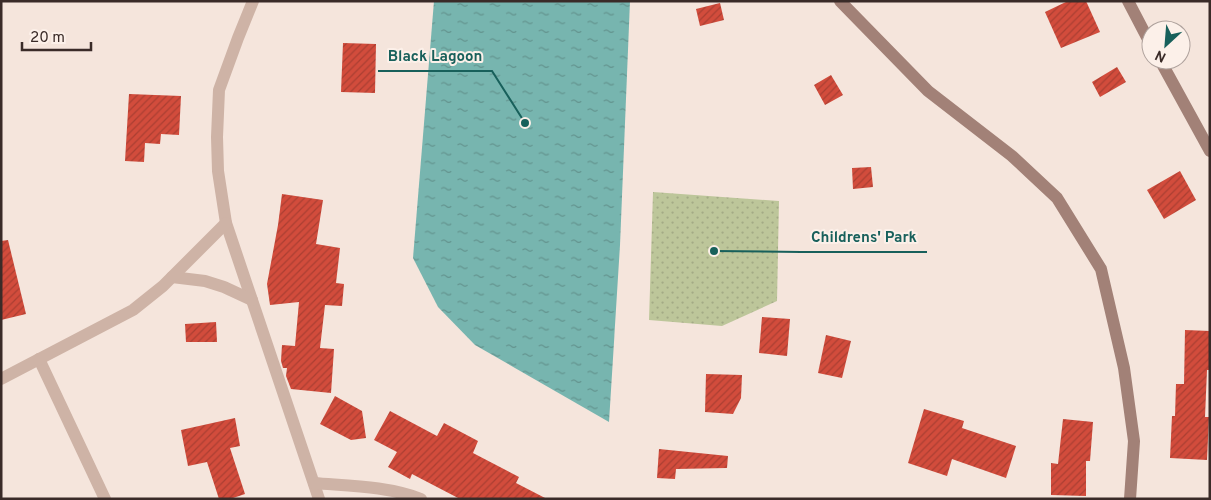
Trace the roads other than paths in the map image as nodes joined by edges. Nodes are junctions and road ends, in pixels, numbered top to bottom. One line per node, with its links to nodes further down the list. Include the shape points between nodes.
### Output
1 (253, 1): 7 (street, via 219,90 218,171)
2 (840, 1): 16 (street, via 928,91 1012,156 1057,198 1101,269 1124,368 1134,442)
3 (1128, 1): 4 (street)
4 (1141, 25)
5 (1166, 70): 6 (street)
6 (1210, 151)
7 (226, 223): 8 (street); 9 (street)
8 (172, 277): 9 (street, via 205,281); 10 (street, via 133,310)
9 (252, 300): 12 (street)
10 (39, 359): 11 (street); 13 (street)
11 (1, 379)
12 (314, 483): 14 (street); 15 (street, via 377,488)
13 (105, 499)
14 (319, 499)
15 (421, 499)
16 (1130, 499)

